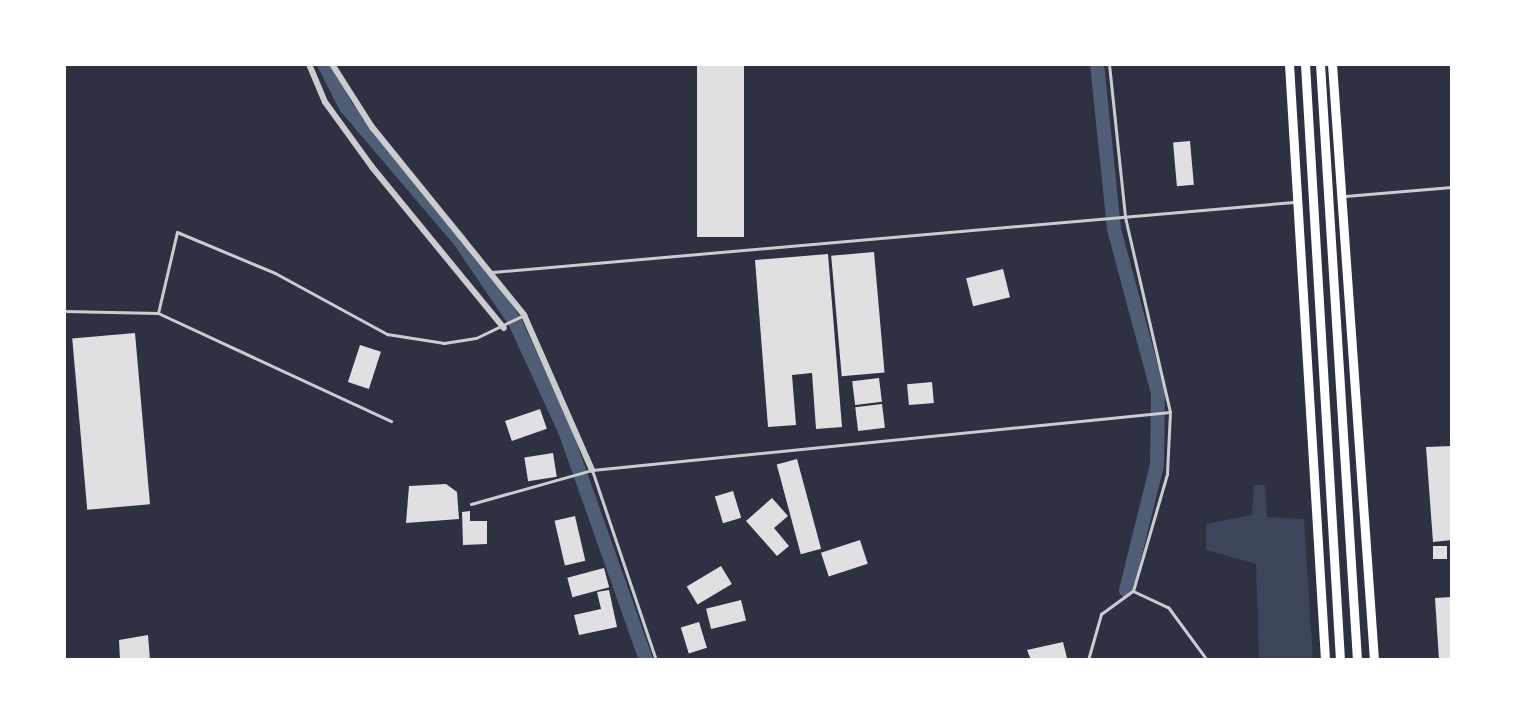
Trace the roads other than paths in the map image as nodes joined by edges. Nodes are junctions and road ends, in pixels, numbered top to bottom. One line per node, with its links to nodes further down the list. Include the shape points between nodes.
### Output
1 (309, 64): 18 (street, via 325,102 372,167)
2 (332, 64): 14 (street, via 372,127)
3 (1109, 64): 13 (lane)
4 (1289, 64): 12 (main road)
5 (1305, 64): 11 (main road)
6 (1320, 64): 10 (main road)
7 (1332, 64): 9 (main road)
8 (1452, 187): 9 (lane)
9 (1342, 196): 10 (lane); 30 (main road)
10 (1327, 198): 11 (lane); 29 (main road)
11 (1309, 199): 12 (lane); 28 (main road)
12 (1294, 202): 13 (lane); 27 (main road)
13 (1125, 217): 14 (lane); 19 (lane)
14 (492, 272): 17 (street)
15 (64, 311): 16 (lane)
16 (158, 313): 18 (lane, via 177,232 275,273 387,334 444,343); 20 (lane)
17 (524, 315): 18 (lane); 21 (street)
18 (504, 328)
19 (1170, 412): 21 (lane); 23 (lane, via 1167,474)
20 (391, 421)
21 (592, 470): 22 (lane); 24 (lane)
22 (471, 504)
23 (1133, 591): 25 (lane, via 1101,614); 26 (lane, via 1168,607)
24 (656, 660)
25 (1088, 660)
26 (1207, 660)
27 (1325, 660)
28 (1340, 660)
29 (1357, 660)
30 (1374, 660)

